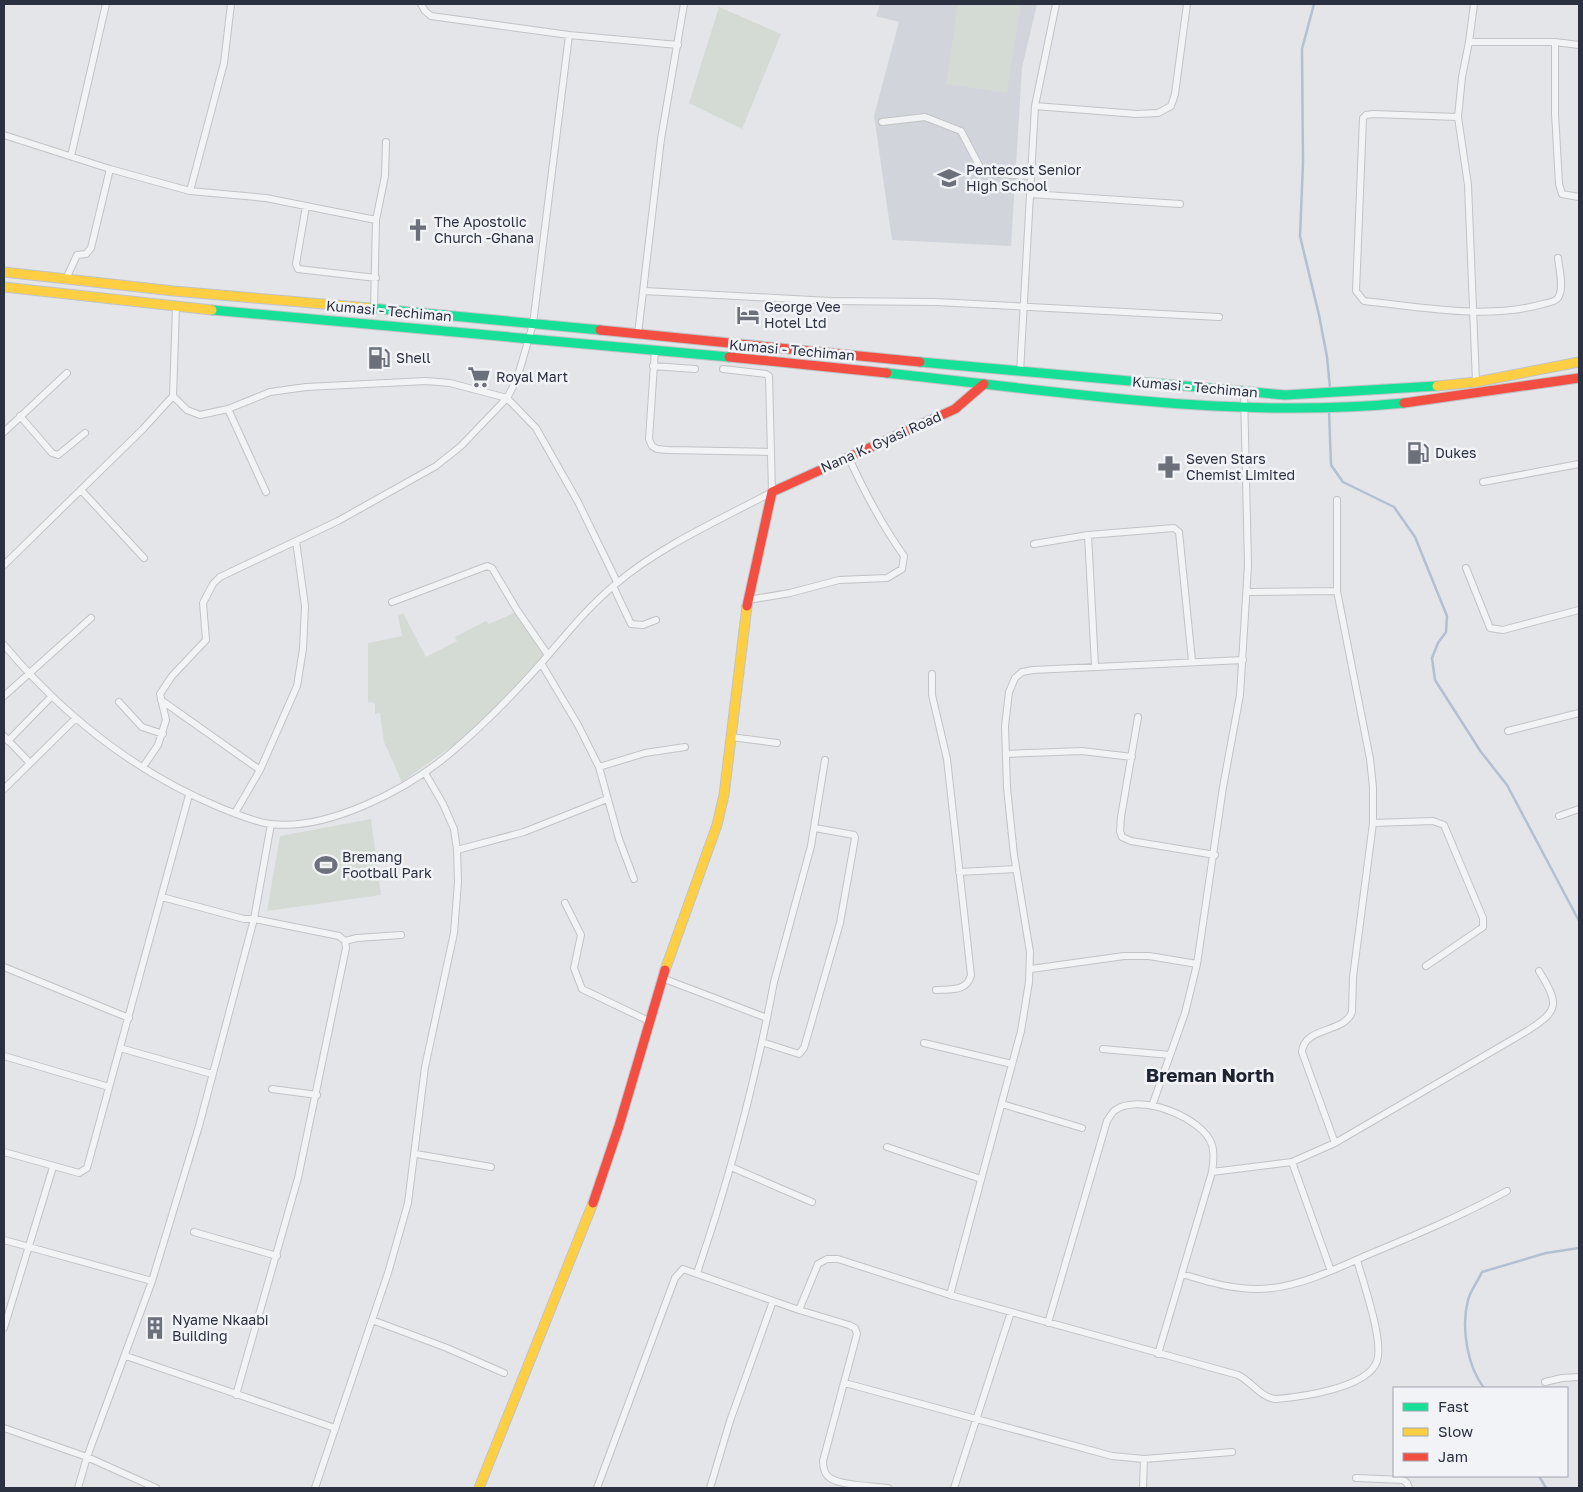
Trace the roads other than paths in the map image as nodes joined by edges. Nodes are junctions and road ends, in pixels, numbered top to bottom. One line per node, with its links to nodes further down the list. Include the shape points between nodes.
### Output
1 (106, 4): 18 (street)
2 (231, 4): 21 (street, via 224,63)
3 (421, 4): 8 (street, via 432,16)
4 (684, 4): 11 (street)
5 (1056, 4): 13 (street)
6 (1186, 4): 13 (street, via 1171,106 1158,113 1137,114)
7 (1474, 4): 9 (street)
8 (569, 35): 11 (street); 38 (street)
9 (1469, 42): 10 (street); 14 (street)
10 (1555, 42): 12 (street); 23 (street, via 1559,184 1562,194)
11 (678, 45): 32 (street, via 661,139)
12 (1579, 45)
13 (1035, 106): 20 (street)
14 (1458, 118): 36 (street, via 1468,185); 36 (street, via 1373,114 1363,118 1356,291 1364,301)
15 (882, 122): 20 (street, via 925,117 961,131 983,174)
16 (4, 135): 18 (street)
17 (386, 142): 26 (street, via 385,176)
18 (71, 156): 19 (street)
19 (110, 170): 21 (street); 30 (street, via 91,248 86,254 77,255)
20 (1031, 176): 22 (street)
21 (190, 191): 25 (street, via 266,198)
22 (1030, 194): 24 (street); 34 (street)
23 (1579, 197)
24 (1180, 204)
25 (306, 206): 26 (street); 29 (street, via 296,264 298,269)
26 (376, 220): 29 (street)
27 (1558, 258): 36 (street, via 1560,290 1555,301 1528,308)
28 (4, 272): 30 (main road, Kumasi - Techiman)
29 (376, 278): 35 (street)
30 (66, 279): 35 (main road, Kumasi - Techiman)
31 (4, 287): 33 (main road)
32 (644, 291): 34 (street); 39 (street)
33 (176, 307): 40 (main road); 52 (street)
34 (1023, 308): 37 (street); 46 (street)
35 (374, 310): 38 (main road, Kumasi - Techiman)
36 (1474, 311): 49 (street)
37 (1218, 317)
38 (533, 324): 39 (main road, Kumasi - Techiman); 40 (street)
39 (638, 336): 46 (main road, Kumasi - Techiman)
40 (530, 339): 41 (main road); 53 (street)
41 (655, 350): 43 (street); 50 (main road)
42 (1579, 362): 49 (main road, Kumasi - Techiman)
43 (654, 366): 44 (street); 59 (street, via 652,446)
44 (695, 369)
45 (723, 369): 59 (street, via 769,376)
46 (1020, 372): 51 (main road, Kumasi - Techiman)
47 (67, 373): 56 (street)
48 (1579, 378): 54 (main road, via 1396,405)
49 (1476, 382): 51 (main road, Kumasi - Techiman, via 1320,394)
50 (984, 384): 54 (main road, via 1080,396); 60 (main road, Nana K. Gyasi Road, via 954,409)
51 (1244, 392): 54 (street)
52 (173, 396): 55 (street, via 187,410 200,415); 63 (street)
53 (507, 398): 55 (street, via 467,386 426,381 288,388); 68 (street, via 461,446 436,466); 73 (street, via 536,428 578,502)
54 (1244, 407): 75 (street)
55 (228, 409): 64 (street)
56 (20, 416): 57 (street); 58 (street, via 52,453 58,455)
57 (4, 432)
58 (85, 433)
59 (771, 452): 65 (street)
60 (848, 456): 65 (main road, Nana K. Gyasi Road); 76 (street, via 867,496 904,556 902,569 887,578 839,580)
61 (1579, 464): 62 (street)
62 (1483, 482)
63 (81, 490): 70 (street); 71 (street)
64 (266, 492)
65 (772, 492): 73 (street, via 684,540); 76 (main road)
66 (1337, 500): 74 (street)
67 (1088, 535): 69 (street); 84 (street, via 1168,527 1179,532); 86 (street)
68 (296, 542): 91 (street, via 231,570 213,584 203,603 206,640 163,687); 108 (street, via 305,606 303,649 297,686)
69 (1034, 544)
70 (144, 558)
71 (4, 565)
72 (1466, 568): 78 (street, via 1490,628 1503,630)
73 (615, 584): 80 (street, via 631,624 643,625); 82 (street)
74 (1338, 591): 75 (street); 116 (street, via 1370,759)
75 (1248, 592): 83 (street)
76 (748, 600): 98 (main road, via 737,663)
77 (392, 602): 82 (street, via 487,566 492,568)
78 (1579, 610)
79 (91, 618): 87 (street)
80 (656, 620)
81 (4, 647): 87 (street)
82 (548, 655): 85 (street)
83 (1243, 660): 84 (street); 120 (street)
84 (1192, 662): 86 (street)
85 (541, 663): 107 (street); 109 (street, via 483,723)
86 (1095, 666): 102 (street, via 1033,670 1022,672 1015,678 1009,692)
87 (28, 674): 89 (street); 90 (street)
88 (932, 674): 122 (street, via 932,695 947,759)
89 (4, 696)
90 (50, 698): 95 (street); 99 (street)
91 (160, 699): 97 (street, via 166,720); 108 (street)
92 (119, 702): 97 (street, via 142,726)
93 (1579, 713): 96 (street)
94 (1138, 717): 103 (street)
95 (76, 719): 105 (street); 106 (street)
96 (1508, 731)
97 (163, 734): 106 (street)
98 (731, 737): 100 (street); 134 (main road, via 724,795 716,825)
99 (6, 738): 105 (street)
100 (777, 743)
101 (685, 747): 107 (street, via 645,753)
102 (1006, 754): 103 (street, via 1082,751); 121 (street)
103 (1132, 757): 120 (street, via 1121,817 1122,837)
104 (825, 760): 118 (street)
105 (30, 763): 110 (street)
106 (143, 767): 111 (street)
107 (599, 767): 112 (street)
108 (260, 770): 114 (street)
109 (425, 773): 117 (street, via 389,795 353,810 312,821); 119 (street, via 454,829)
110 (4, 789)
111 (189, 795): 114 (street); 124 (street)
112 (607, 799): 119 (street, via 542,826); 123 (street)
113 (1579, 809): 115 (street)
114 (235, 813): 117 (street)
115 (1559, 816)
116 (1373, 823): 130 (street, via 1433,821 1444,825 1482,918 1483,927); 153 (street, via 1353,977 1352,1012 1342,1023 1307,1039 1302,1052)
117 (271, 824): 126 (street)
118 (815, 828): 137 (street); 139 (street, via 854,835 855,838 840,924 804,1048 799,1054)
119 (457, 850): 156 (street, via 454,933 425,1067)
120 (1215, 855): 129 (street)
121 (1016, 869): 122 (street); 132 (street)
122 (959, 872): 135 (street, via 970,982 964,988)
123 (634, 879)
124 (162, 897): 126 (street); 136 (street)
125 (564, 903): 138 (street, via 581,935 574,968 582,989)
126 (254, 919): 128 (street, via 339,936); 146 (street)
127 (401, 935): 128 (street)
128 (345, 941): 149 (street)
129 (1198, 964): 132 (street, via 1132,956); 143 (street)
130 (1426, 966)
131 (4, 967): 136 (street)
132 (1031, 969): 145 (street)
133 (1539, 971): 153 (street, via 1553,994 1551,1013 1546,1019)
134 (662, 978): 137 (street); 138 (main road)
135 (936, 990)
136 (129, 1018): 141 (street)
137 (767, 1018): 139 (street)
138 (649, 1021): 198 (main road, via 589,1216)
139 (762, 1042): 160 (street)
140 (924, 1043): 145 (street)
141 (120, 1048): 146 (street); 147 (street)
142 (1103, 1049): 143 (street)
143 (1170, 1055): 151 (street)
144 (4, 1056): 147 (street)
145 (1012, 1064): 150 (street)
146 (212, 1074): 173 (street)
147 (109, 1087): 158 (street, via 87,1168 79,1173)
148 (272, 1089): 149 (street)
149 (317, 1095): 168 (street)
150 (1002, 1104): 152 (street); 162 (street)
151 (1152, 1106): 161 (street, via 1192,1122 1207,1136 1214,1156); 179 (street, via 1126,1106 1114,1111 1107,1121)
152 (1082, 1128)
153 (1334, 1143): 157 (street)
154 (887, 1147): 162 (street)
155 (4, 1152): 158 (street)
156 (416, 1154): 159 (street); 178 (street, via 408,1203)
157 (1292, 1162): 161 (street); 170 (street)
158 (53, 1167): 167 (street)
159 (491, 1167)
160 (731, 1167): 164 (street); 171 (street)
161 (1212, 1172): 172 (street)
162 (981, 1179): 174 (street)
163 (1507, 1191): 169 (street, via 1459,1216)
164 (812, 1202)
165 (194, 1232): 168 (street)
166 (4, 1240): 167 (street)
167 (30, 1248): 173 (street); 180 (street)
168 (276, 1256): 187 (street)
169 (1357, 1260): 170 (street); 181 (street, via 1377,1337 1378,1354 1377,1363 1371,1370 1352,1382 1319,1392 1269,1399 1238,1375)
170 (1331, 1270): 172 (street, via 1273,1288 1242,1288)
171 (697, 1273): 175 (street); 199 (street, via 683,1269 675,1278)
172 (1182, 1274): 181 (street)
173 (152, 1281): 182 (street)
174 (950, 1295): 176 (street, via 838,1258 827,1259 818,1264); 177 (street)
175 (773, 1301): 176 (street); 200 (street)
176 (799, 1310): 186 (street, via 855,1328 858,1334)
177 (1011, 1312): 179 (street); 188 (street)
178 (372, 1320): 183 (street); 190 (street)
179 (1048, 1323): 181 (street)
180 (4, 1328)
181 (1158, 1354)
182 (126, 1356): 187 (street); 192 (street)
183 (504, 1373)
184 (1579, 1377): 185 (street)
185 (1545, 1382)
186 (845, 1383): 188 (street); 201 (street, via 823,1461 824,1470 830,1479)
187 (236, 1395): 190 (street)
188 (976, 1418): 193 (street, via 1112,1456); 202 (street)
189 (4, 1428): 192 (street)
190 (335, 1428): 197 (street)
191 (1232, 1452): 193 (street)
192 (87, 1457): 195 (street); 196 (street)
193 (1144, 1458): 203 (street)
194 (1356, 1478): 204 (street, via 1403,1480)
195 (78, 1488)
196 (156, 1488)
197 (315, 1488)
198 (479, 1488)
199 (597, 1488)
200 (710, 1488)
201 (888, 1488)
202 (954, 1488)
203 (1143, 1488)
204 (1408, 1488)

